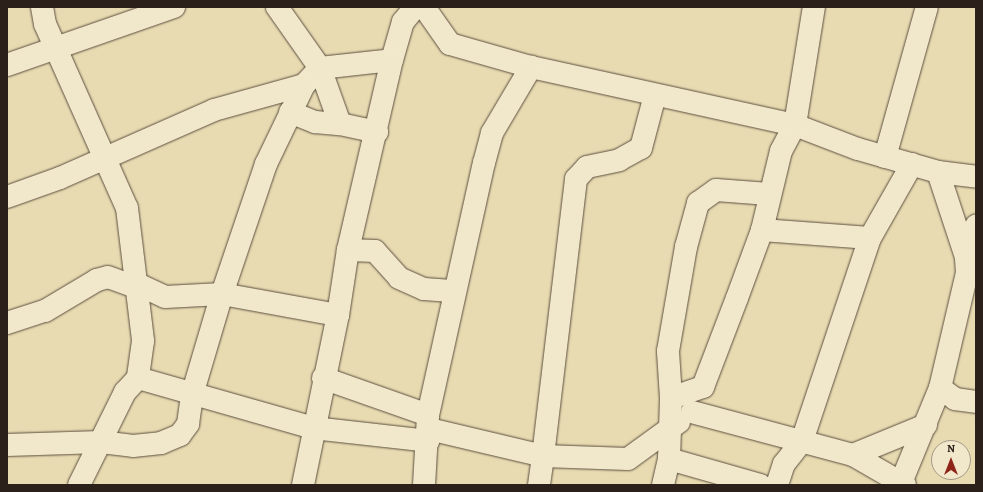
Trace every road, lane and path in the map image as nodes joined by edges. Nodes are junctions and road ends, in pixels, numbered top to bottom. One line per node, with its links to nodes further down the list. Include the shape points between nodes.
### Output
1 (42, 7): 8 (street)
2 (174, 7): 8 (street)
3 (277, 7): 12 (street)
4 (415, 7): 9 (street, via 403,22)
5 (424, 7): 11 (street, via 450,44)
6 (814, 7): 17 (street)
7 (927, 7): 19 (street)
8 (56, 48): 10 (street); 20 (street)
9 (392, 60): 12 (street); 18 (street)
10 (7, 65)
11 (531, 66): 14 (street); 32 (street, via 492,133)
12 (320, 68): 13 (street); 16 (street)
13 (304, 86): 15 (street); 20 (street, via 214,110)
14 (656, 95): 17 (street); 52 (street, via 641,148 619,160 587,167 576,179)
15 (290, 112): 16 (street, via 315,122); 33 (street, via 266,164)
16 (340, 124): 18 (street)
17 (795, 125): 19 (street); 24 (street, via 781,152)
18 (377, 132): 29 (street)
19 (885, 157): 21 (street)
20 (103, 158): 25 (street); 31 (street, via 127,208)
21 (912, 164): 22 (street); 28 (street)
22 (938, 172): 23 (street); 30 (street)
23 (976, 177)
24 (769, 194): 27 (street); 41 (street, via 716,190 698,203 686,247 668,352)
25 (7, 197)
26 (976, 226): 30 (street)
27 (762, 230): 28 (street); 38 (street)
28 (870, 238): 48 (street)
29 (348, 250): 32 (street, via 375,251 399,278 424,289); 34 (street)
30 (970, 269): 39 (street)
31 (133, 282): 33 (street, via 165,297); 35 (street, via 133,286 108,277 97,280 45,311); 36 (street, via 143,341)
32 (455, 291): 46 (street)
33 (222, 294): 34 (street); 40 (street)
34 (338, 315): 37 (street)
35 (7, 323)
36 (138, 378): 40 (street); 49 (street, via 125,392)
37 (323, 378): 45 (street); 46 (street)
38 (703, 387): 41 (street); 43 (street)
39 (940, 388): 42 (street, via 955,399); 44 (street)
40 (192, 396): 45 (street); 49 (street, via 188,424 180,435 161,443 133,446)
41 (670, 398): 47 (street)
42 (976, 402)
43 (692, 412): 47 (street); 48 (street)
44 (926, 425): 51 (street); 54 (street)
45 (313, 428): 46 (street); 56 (street)
46 (428, 428): 52 (street); 57 (street)
47 (672, 428): 52 (street, via 628,459); 53 (street)
48 (802, 441): 51 (street); 61 (street, via 784,464)
49 (101, 442): 50 (street); 55 (street)
50 (7, 445)
51 (853, 455): 54 (street)
52 (543, 456): 58 (street)
53 (669, 460): 59 (street); 60 (street)
54 (902, 484)
55 (79, 485)
56 (303, 485)
57 (424, 485)
58 (539, 485)
59 (663, 485)
60 (760, 485)
61 (778, 485)

